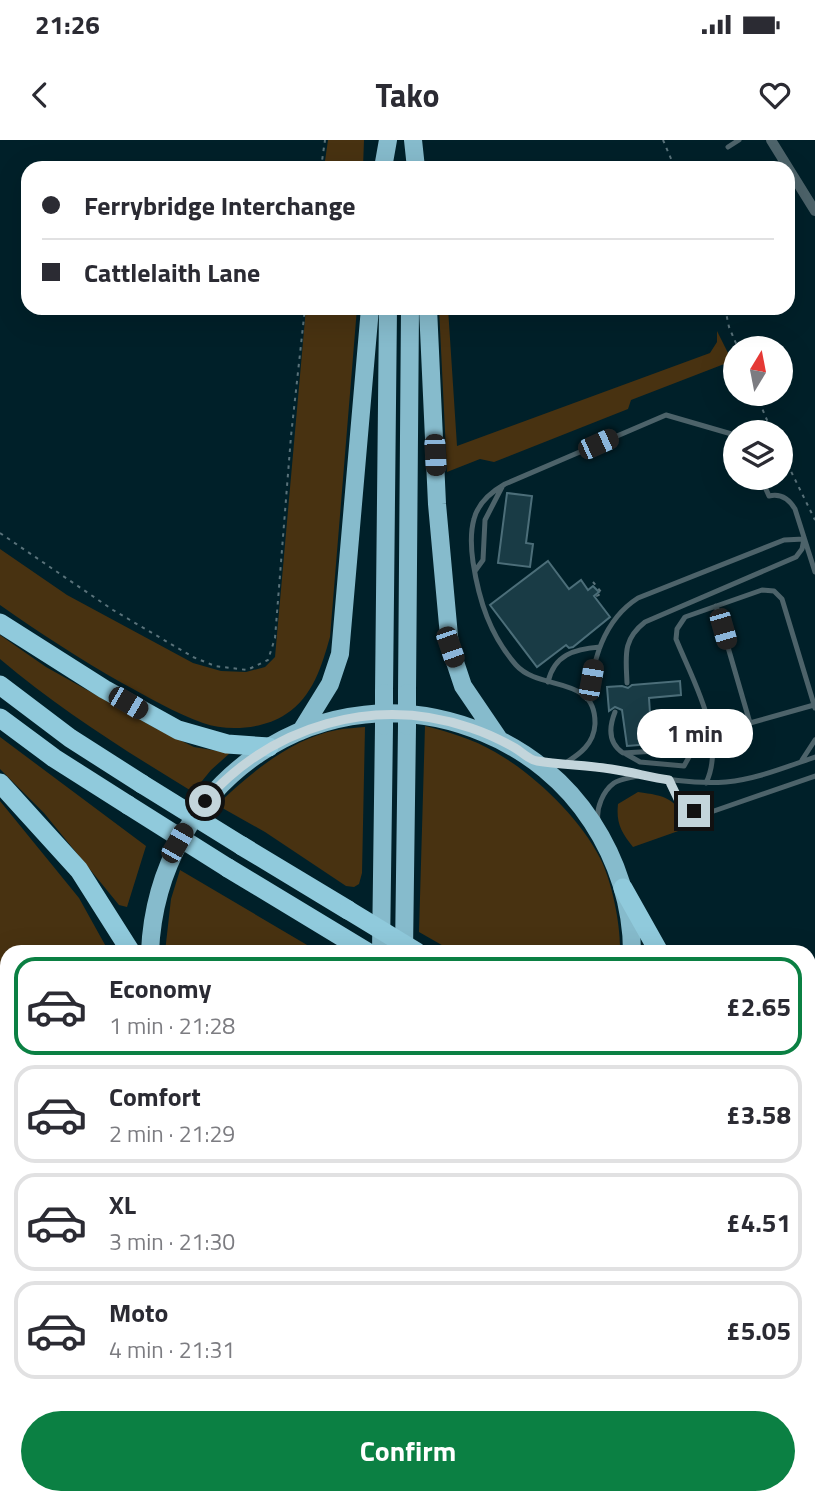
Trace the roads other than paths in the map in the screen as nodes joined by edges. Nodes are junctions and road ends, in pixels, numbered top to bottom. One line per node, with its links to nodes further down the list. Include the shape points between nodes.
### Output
1 (389, 140): 6 (highway); 7 (highway)
2 (412, 140): 8 (highway)
3 (739, 140): 5 (lane)
4 (771, 140): 9 (street)
5 (728, 147)
6 (384, 161)
7 (389, 161)
8 (414, 161)
9 (785, 161)
10 (795, 176): 11 (street)
11 (814, 205)
12 (369, 315): 32 (highway, via 340,654 330,684)
13 (388, 315): 53 (highway, bridge)
14 (410, 315): 54 (highway, bridge)
15 (428, 315): 33 (highway, via 437,505 450,647 463,686)
16 (723, 432): 17 (lane, via 666,415)
17 (503, 486): 20 (lane, via 485,520 483,560); 20 (lane, via 486,498 474,518 471,549)
18 (766, 490): 19 (lane, via 769,496 789,500)
19 (804, 539): 21 (lane); 24 (lane, via 784,540 638,598 619,613); 26 (lane, via 796,557 636,629 628,641)
20 (475, 571): 25 (lane, via 480,603 495,635 526,675)
21 (815, 572)
22 (716, 606): 29 (lane, via 762,590 774,591 782,598); 29 (lane, via 750,723); 35 (lane, via 685,617 676,639)
23 (0, 623): 36 (highway, via 178,730 227,744)
24 (600, 647): 25 (lane, via 581,648 563,657 552,667); 28 (lane)
25 (548, 682): 28 (lane, via 574,688)
26 (627, 683)
27 (0, 685): 55 (highway, bridge, via 70,738)
28 (587, 699): 42 (lane, via 595,719 591,740)
29 (815, 706)
30 (615, 712): 38 (lane, via 612,740)
31 (0, 718): 52 (highway, bridge, via 54,758)
32 (300, 731): 33 (highway, via 357,716 415,715 463,725); 36 (highway)
33 (499, 739): 40 (highway)
34 (815, 740): 41 (lane)
35 (714, 744): 37 (lane); 47 (lane)
36 (269, 747): 51 (highway, via 216,789 181,836 158,893)
37 (694, 747): 38 (lane); 38 (lane, via 684,766 640,762)
38 (623, 753)
39 (815, 757): 41 (lane)
40 (534, 761): 42 (lane); 48 (highway, via 573,796)
41 (800, 762): 47 (lane, via 751,778)
42 (564, 764): 43 (lane)
43 (637, 776): 45 (lane); 48 (lane, via 614,783 602,797)
44 (815, 776): 45 (lane, via 711,812 694,811 680,803)
45 (669, 780): 47 (lane)
46 (0, 783): 50 (highway, via 79,870)
47 (706, 783)
48 (599, 833): 49 (highway)
49 (623, 888): 56 (highway); 57 (highway)
50 (127, 945)
51 (151, 945)
52 (355, 945)
53 (381, 945)
54 (404, 945)
55 (406, 945)
56 (631, 945)
57 (655, 945)

